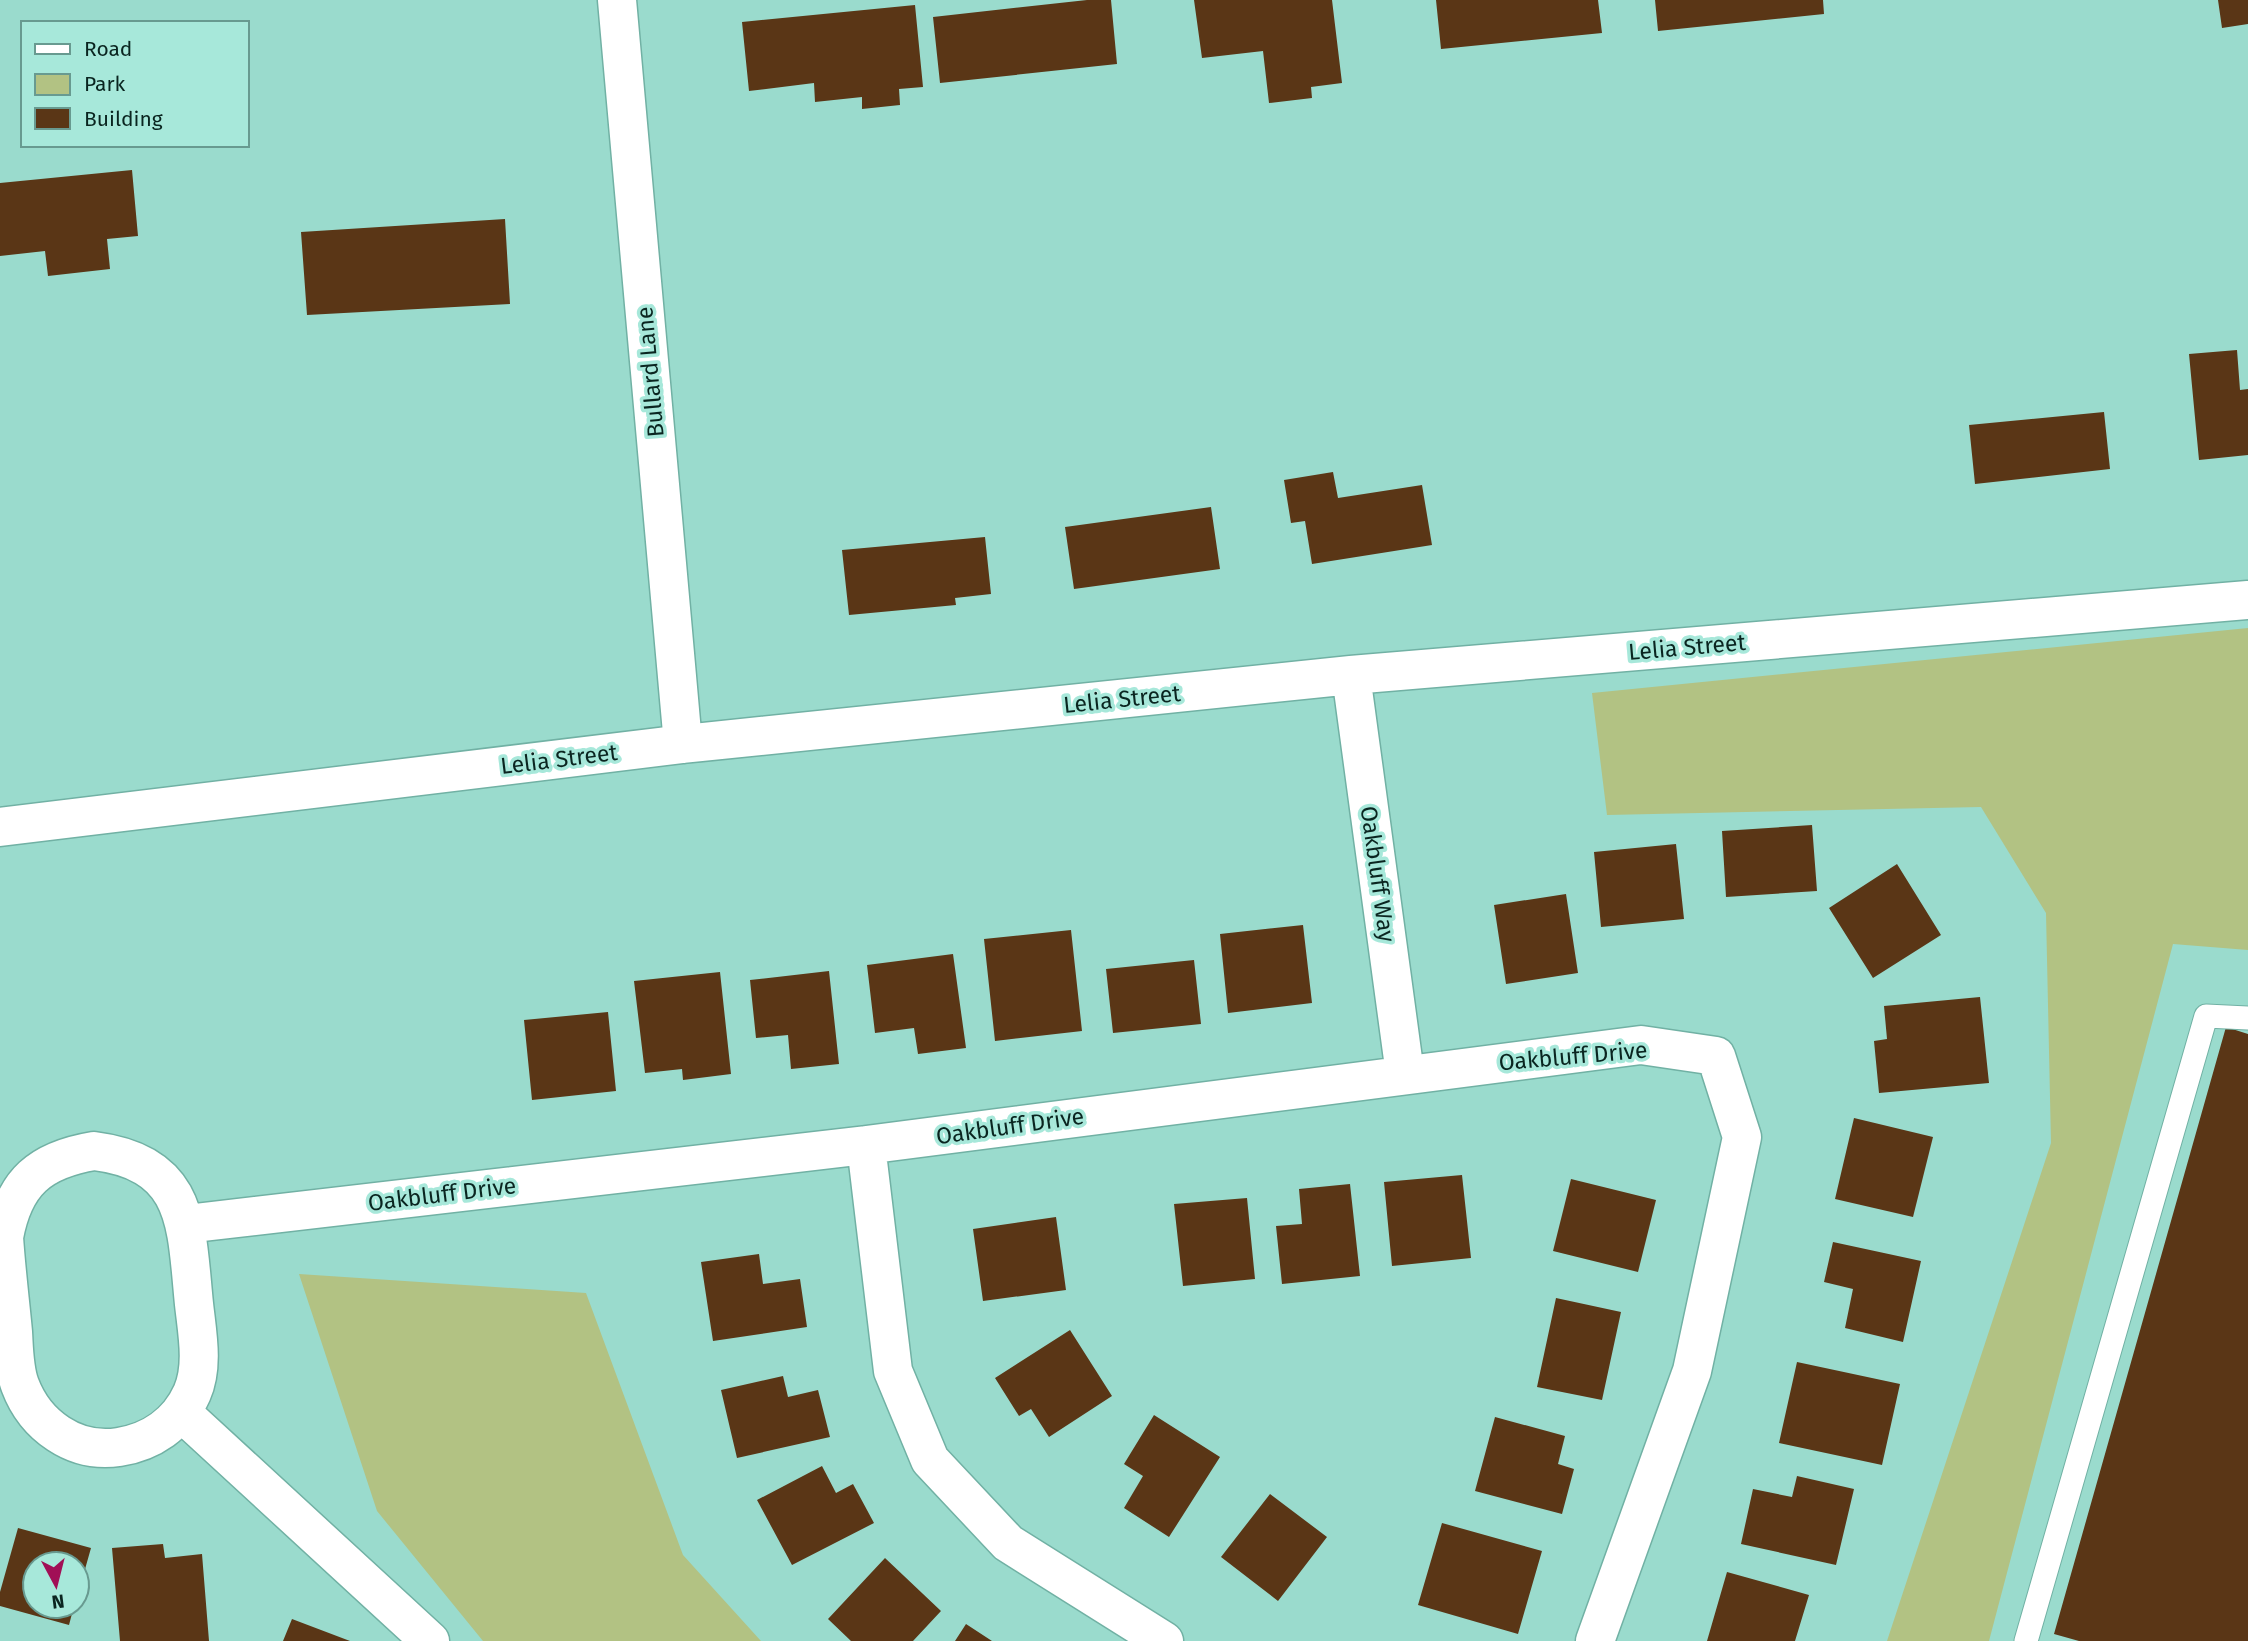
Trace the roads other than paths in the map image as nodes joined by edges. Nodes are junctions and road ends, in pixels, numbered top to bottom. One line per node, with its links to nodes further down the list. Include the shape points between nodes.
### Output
1 (617, 0): 4 (street, Bullard Lane)
2 (2248, 600): 3 (street, Lelia Street)
3 (1351, 675): 4 (street, Lelia Street); 7 (street, Oakbluff Way)
4 (682, 744): 5 (street, Lelia Street)
5 (0, 827)
6 (2248, 1018): 14 (lane, via 2206,1016)
7 (1405, 1074): 8 (street, Oakbluff Drive); 13 (street, Oakbluff Drive, via 1642,1045 1716,1056 1742,1137 1692,1371)
8 (866, 1145): 9 (street, Oakbluff Drive); 12 (street, via 893,1371 930,1460 1008,1543)
9 (186, 1224): 10 (street, via 198,1367 193,1391); 10 (street, via 170,1188 149,1167 122,1154 94,1150 65,1156 39,1170 19,1191 8,1213 4,1237 19,1382 31,1408 51,1430 76,1444 105,1449 134,1445 160,1433)
10 (181, 1412): 11 (street)
11 (430, 1641)
12 (1164, 1641)
13 (1595, 1641)
14 (2026, 1641)

